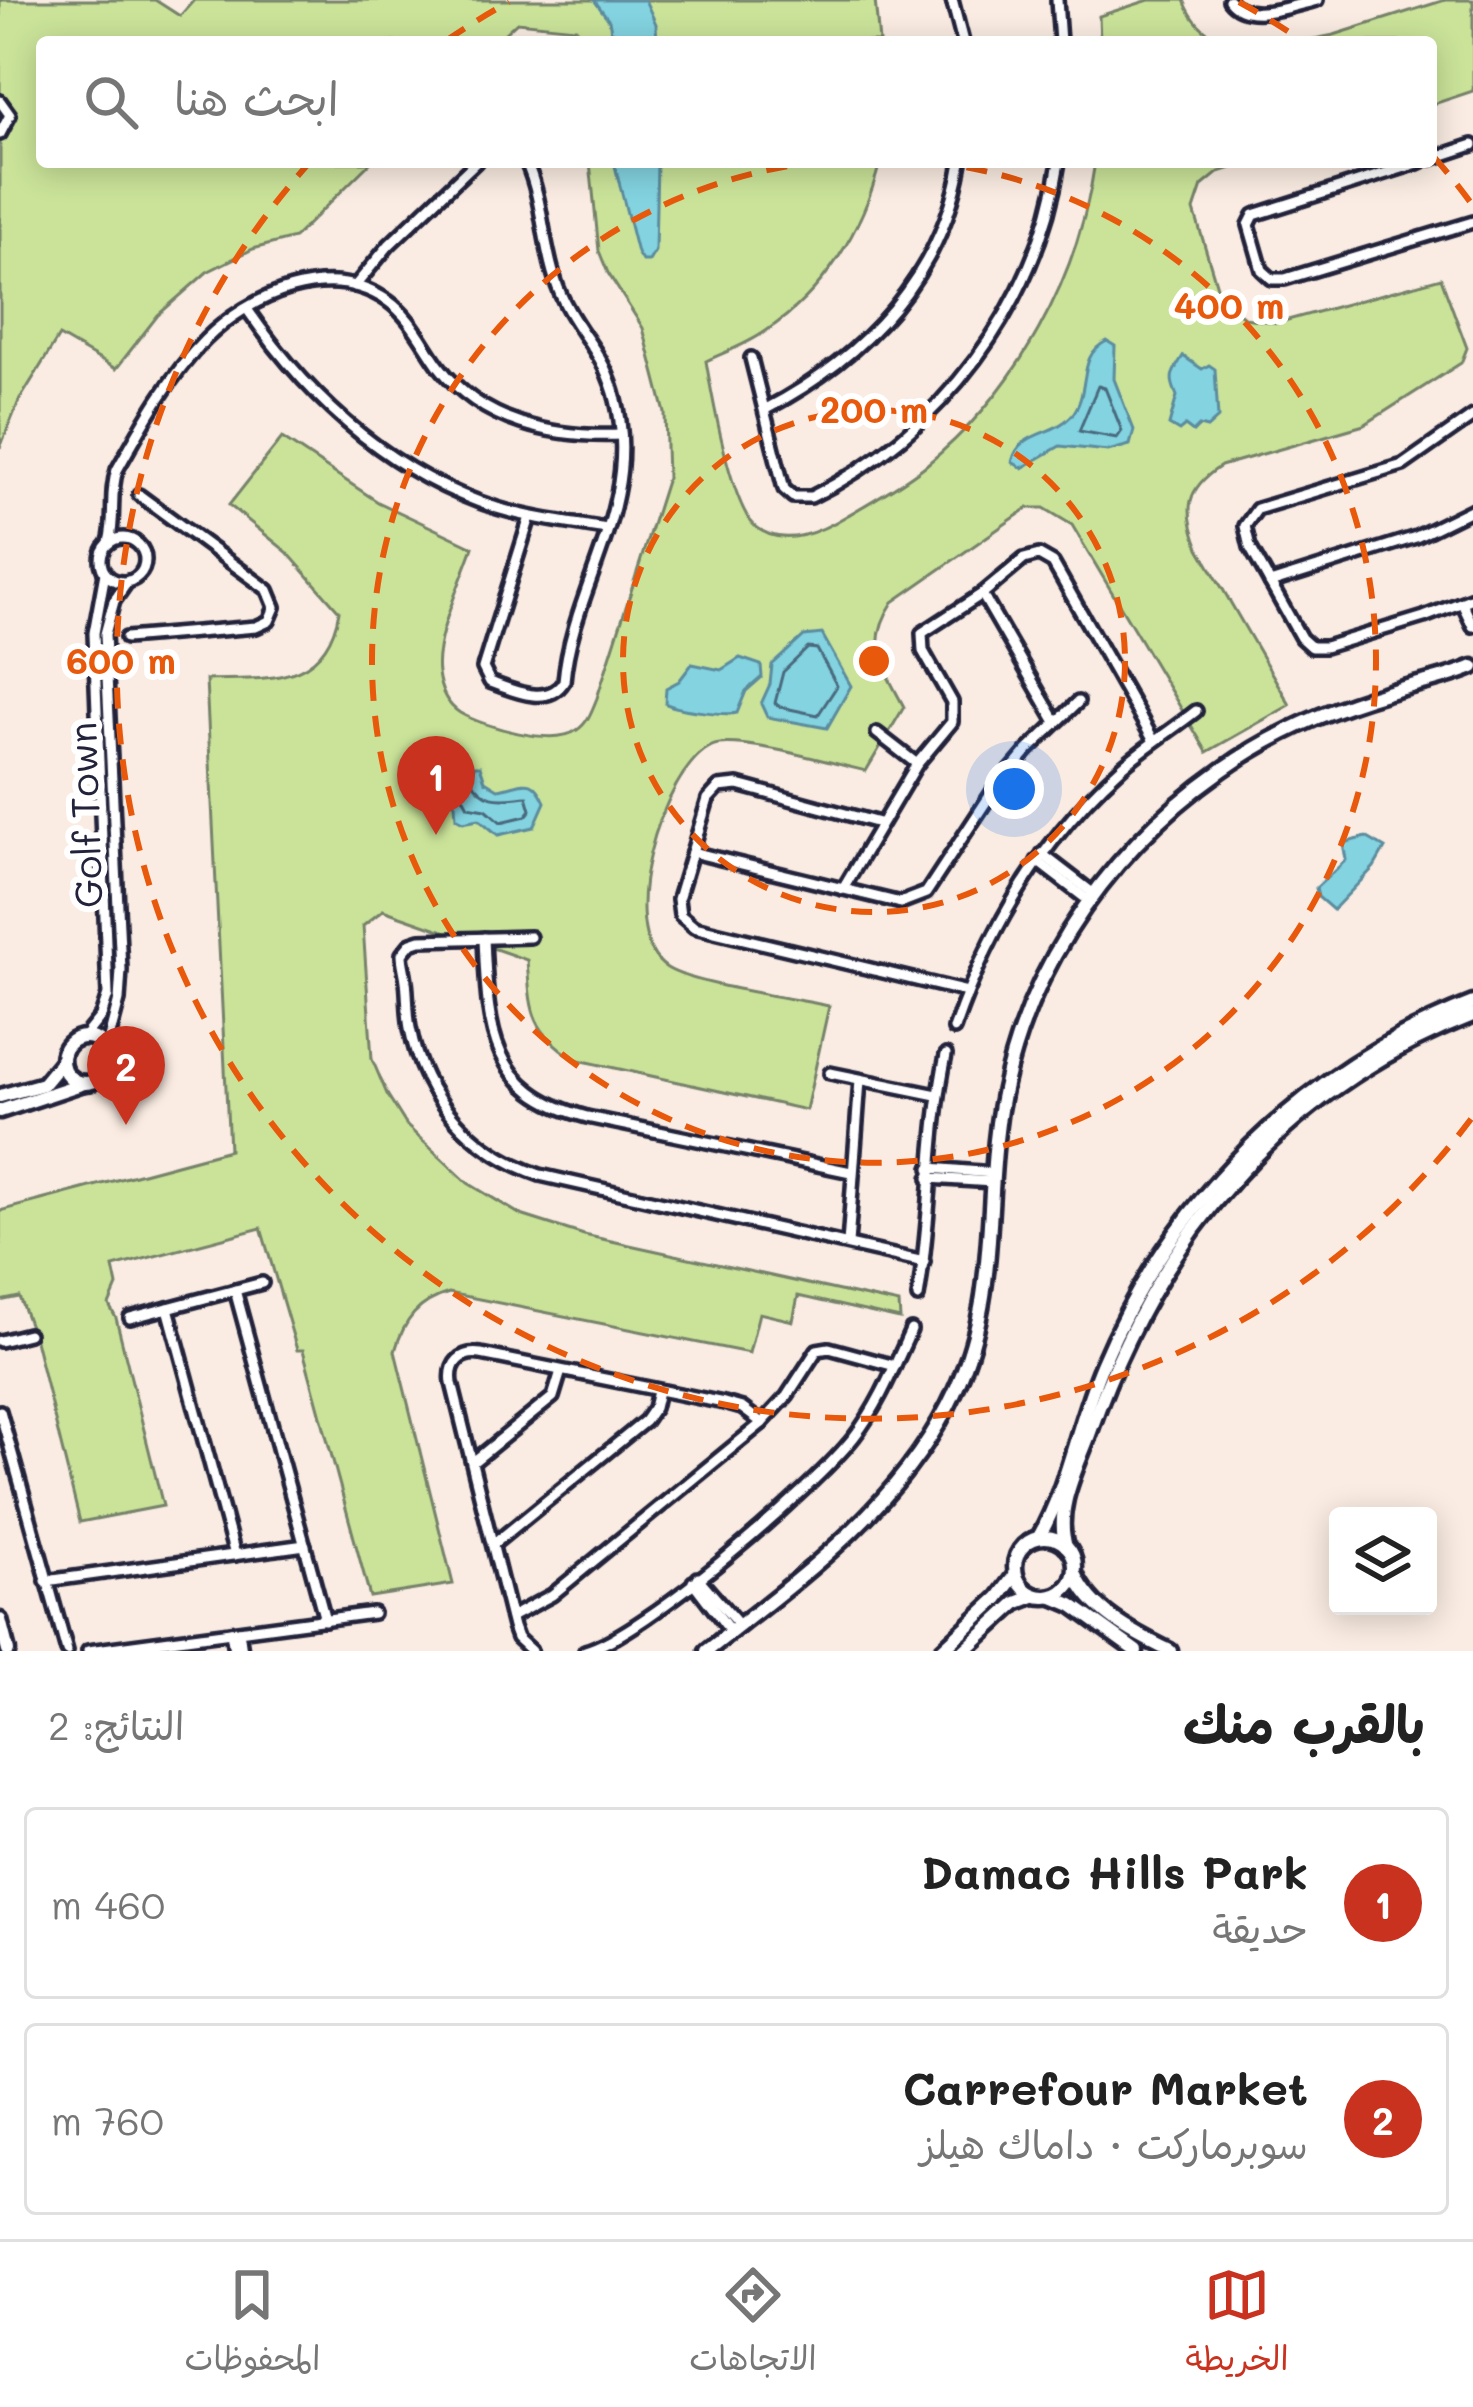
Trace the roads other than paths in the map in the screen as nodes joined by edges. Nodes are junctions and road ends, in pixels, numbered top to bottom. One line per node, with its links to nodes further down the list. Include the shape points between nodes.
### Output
1 (952, 0): 5 (street)
2 (1057, 0): 6 (street)
3 (1232, 0): 4 (street, via 1246,13)
4 (1317, 0)
5 (961, 36)
6 (1060, 36)
7 (0, 101): 8 (street, via 10,115)
8 (0, 134)
9 (1473, 146): 10 (street)
10 (1437, 157)
11 (470, 168): 17 (street)
12 (528, 168): 24 (street, via 554,278 606,369)
13 (959, 168): 22 (street, via 931,252 885,320 836,368)
14 (1058, 168): 22 (street, via 1028,269 976,361 902,436 820,493 795,491 781,476)
15 (1402, 168): 16 (street, via 1254,215 1249,225 1262,270 1285,279)
16 (1473, 222)
17 (368, 272): 18 (street); 19 (street)
18 (355, 286): 19 (street); 20 (street, via 304,284)
19 (370, 291): 24 (street, via 400,312 452,382 485,408 556,432)
20 (251, 307): 27 (street, via 207,338 181,370 117,470); 28 (street, via 309,389 375,445 433,482)
21 (751, 358): 22 (street)
22 (766, 409)
23 (1473, 416): 34 (street, via 1403,465 1257,508 1245,537)
24 (621, 435): 29 (street)
25 (139, 495): 38 (street, via 268,590 275,608 256,627)
26 (1473, 509): 34 (street, via 1416,537)
27 (115, 513): 30 (street); 31 (street)
28 (530, 517): 29 (street); 29 (street, via 490,670 504,686 544,697 564,681)
29 (607, 529)
30 (109, 542): 31 (street); 32 (street, via 101,553)
31 (136, 542): 33 (street, via 145,565)
32 (105, 573): 33 (street); 57 (street, Golf Town, via 94,633 108,995)
33 (128, 581): 58 (street, Golf Town, via 105,634 121,970)
34 (1270, 583): 36 (street, via 1298,632 1315,643)
35 (982, 594): 42 (street); 44 (street, via 1028,556 1049,559); 45 (street, via 920,639 954,715)
36 (1470, 601): 37 (street)
37 (1473, 626)
38 (126, 638)
39 (1473, 667): 50 (street, via 1348,705 1253,749 1154,824)
40 (1078, 702): 42 (street)
41 (1196, 710): 44 (street)
42 (1056, 722): 49 (street, via 993,791 921,903)
43 (877, 733): 45 (street)
44 (1154, 741): 48 (street, via 1094,793)
45 (917, 764): 46 (street)
46 (879, 823): 47 (street, via 728,784 708,799); 49 (street)
47 (692, 852): 49 (street); 53 (street, via 677,904 690,925)
48 (1040, 858): 50 (street); 53 (street)
49 (843, 889)
50 (1091, 897): 69 (street, via 1049,965 1014,1047)
51 (530, 937): 52 (street)
52 (484, 938): 67 (street, via 491,1033 512,1072 545,1102); 70 (street, via 415,941 401,958 420,1065 477,1142 540,1175)
53 (967, 992): 56 (street)
54 (1473, 1003): 86 (street, via 1321,1086 1198,1204 1112,1341)
55 (1473, 1016): 89 (street, via 1333,1090 1248,1164 1189,1232 1107,1382 1062,1515)
56 (954, 1029)
57 (84, 1037): 58 (street); 60 (street, via 69,1044)
58 (106, 1050): 63 (street, via 105,1072)
59 (946, 1054): 64 (street)
60 (62, 1060): 63 (street, via 68,1076); 65 (street, via 43,1084)
61 (830, 1073): 62 (street)
62 (860, 1080): 64 (street); 67 (street)
63 (84, 1083): 66 (street)
64 (937, 1095): 68 (street)
65 (0, 1096)
66 (0, 1111)
67 (851, 1172): 70 (street)
68 (929, 1173): 69 (street); 71 (street)
69 (993, 1178): 103 (street, via 985,1300 930,1438 858,1528)
70 (848, 1244): 71 (street)
71 (924, 1262): 74 (street)
72 (262, 1283): 73 (street)
73 (235, 1290): 75 (street); 88 (street)
74 (918, 1297)
75 (168, 1308): 76 (street); 90 (street)
76 (130, 1318)
77 (910, 1330): 80 (street)
78 (28, 1334): 79 (street)
79 (0, 1341)
80 (895, 1366): 84 (street, via 823,1348); 93 (street, via 837,1457)
81 (561, 1370): 82 (street); 85 (street, via 553,1397); 85 (street, via 472,1353 457,1360 452,1383)
82 (658, 1391): 84 (street, via 733,1405); 87 (street, via 645,1421)
83 (0, 1411): 94 (street)
84 (762, 1423): 98 (street)
85 (473, 1462): 87 (street)
86 (1039, 1537): 89 (street); 92 (street, via 1022,1547)
87 (495, 1543): 97 (street)
88 (305, 1545): 90 (street); 102 (street)
89 (1066, 1546): 91 (street)
90 (235, 1555): 94 (street)
91 (1075, 1573): 96 (street); 115 (street, via 1102,1609)
92 (1015, 1575): 95 (street); 112 (street)
93 (695, 1580): 103 (street); 110 (street, via 616,1640)
94 (46, 1581): 106 (street)
95 (1034, 1596): 96 (street); 113 (street)
96 (1052, 1597): 114 (street)
97 (507, 1599): 98 (street); 100 (street)
98 (535, 1604): 100 (street)
99 (373, 1612): 102 (street)
100 (511, 1617): 109 (street)
101 (0, 1620): 105 (street)
102 (325, 1620): 104 (street)
103 (735, 1629): 111 (street)
104 (235, 1632): 107 (street); 108 (street)
105 (8, 1651)
106 (67, 1651)
107 (88, 1651)
108 (238, 1651)
109 (531, 1651)
110 (585, 1651)
111 (707, 1651)
112 (940, 1651)
113 (964, 1651)
114 (1136, 1651)
115 (1170, 1651)

